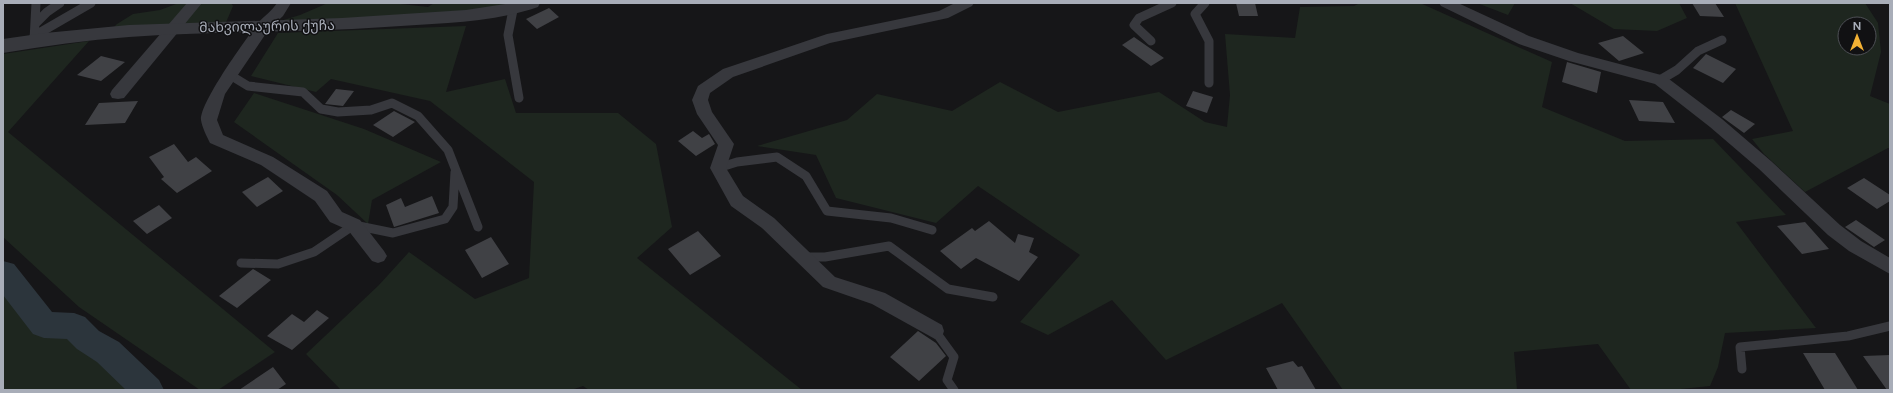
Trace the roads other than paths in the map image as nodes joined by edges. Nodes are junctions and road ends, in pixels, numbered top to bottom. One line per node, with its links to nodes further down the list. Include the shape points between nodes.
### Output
1 (36, 3): 14 (lane)
2 (60, 3): 14 (lane, via 47,12)
3 (195, 3): 13 (street)
4 (284, 3): 12 (street, via 278,13)
5 (531, 3): 11 (street, მახვილაურის ქუჩა)
6 (967, 3): 24 (street, via 943,15 827,39 728,73 703,90 700,100 705,114 726,144)
7 (1172, 3): 16 (lane, via 1140,18 1134,26)
8 (1205, 3): 20 (lane, via 1194,14 1208,42)
9 (1446, 3): 19 (street, via 1524,40 1581,60)
10 (91, 4): 14 (lane)
11 (513, 10): 12 (street, მახვილაურის ქუჩა, via 469,17); 22 (lane, via 508,35)
12 (264, 26): 13 (street, მახვილაურის ქუჩა); 18 (street)
13 (173, 28): 14 (street, მახვილაურის ქუჩა); 21 (street)
14 (34, 34): 17 (street, მახვილაურის ქუჩა)
15 (1722, 40): 19 (lane, via 1698,51 1677,70)
16 (1151, 41)
17 (3, 46)
18 (230, 75): 23 (lane, via 248,86 303,92 321,109 338,112 371,110 392,103 418,116 448,150); 25 (street, via 218,93 209,120 216,139 267,161 298,180 320,196 336,217)
19 (1660, 80): 31 (street, via 1716,123 1834,230)
20 (1209, 83)
21 (118, 94)
22 (519, 98)
23 (455, 168): 25 (lane, via 453,207 445,219 393,233); 26 (lane)
24 (718, 168): 27 (lane, via 737,162 777,157 806,176 827,211 891,218); 29 (street, via 737,201 768,223)
25 (354, 225): 28 (street); 30 (lane, via 307,255 278,264)
26 (478, 227)
27 (932, 230)
28 (378, 256)
29 (803, 257): 32 (lane, via 824,257 889,246 948,289); 34 (street, via 829,282 878,298)
30 (241, 263)
31 (1890, 267)
32 (993, 297)
33 (1890, 326): 35 (lane, via 1848,336 1740,347)
34 (935, 331): 36 (lane, via 954,357 948,380)
35 (1742, 369)
36 (954, 390)

